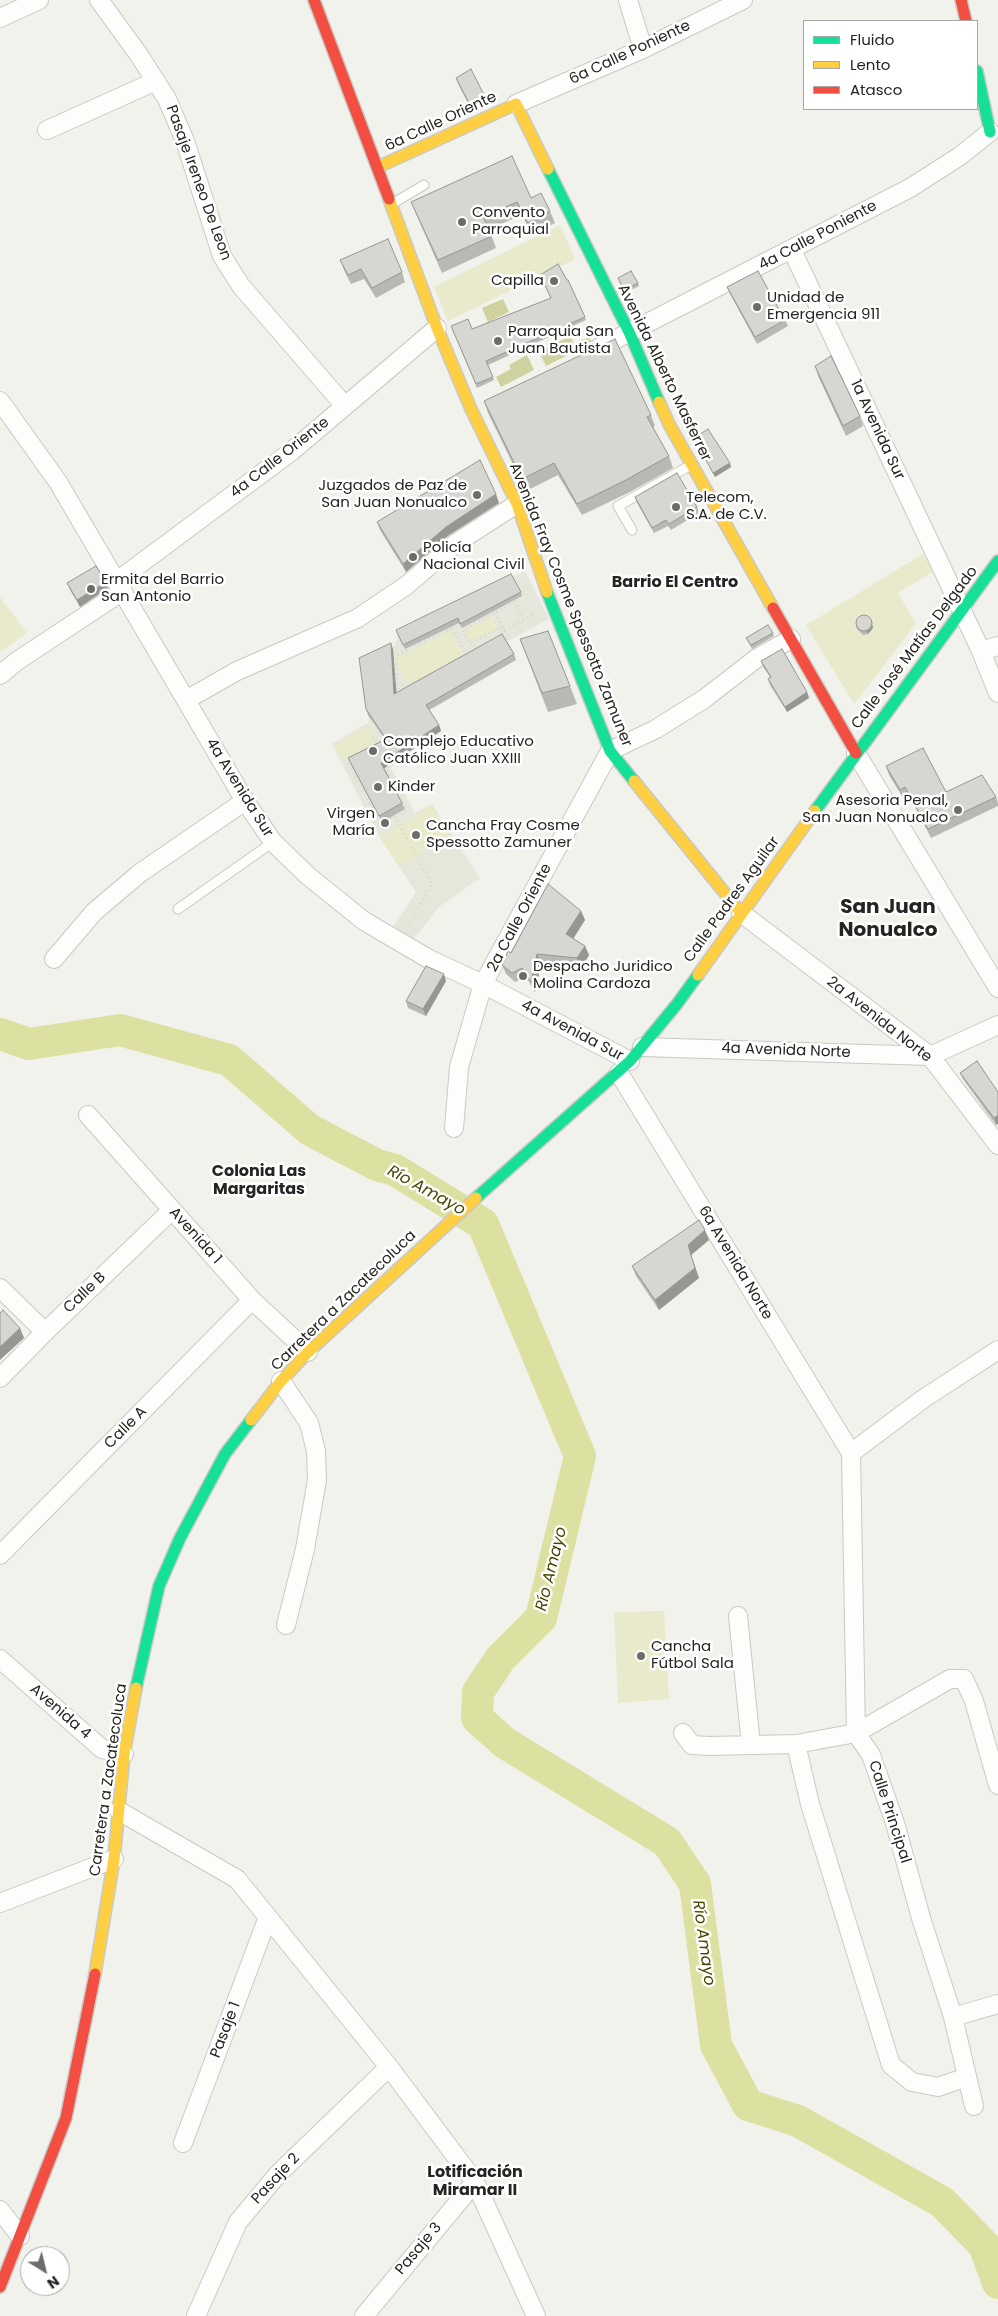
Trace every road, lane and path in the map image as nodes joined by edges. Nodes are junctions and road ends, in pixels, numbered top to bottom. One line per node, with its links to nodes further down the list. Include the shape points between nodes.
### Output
1 (39, 0): 7 (street)
2 (98, 0): 11 (street, Pasaje Ireneo De Leon)
3 (314, 0): 15 (main road, Avenida Fray Cosme Spessotto Zamuner)
4 (628, 0): 9 (street)
5 (743, 0): 9 (street, 6a Calle Poniente)
6 (961, 0): 8 (main road)
7 (0, 18)
8 (966, 20)
9 (643, 49): 12 (street, 6a Calle Poniente)
10 (978, 74): 13 (main road)
11 (156, 81): 14 (street); 24 (street, Pasaje Ireneo De Leon, via 185,141 222,256 241,286)
12 (516, 104): 15 (main road, 6a Calle Oriente); 20 (main road, Avenida Alberto Masferrer)
13 (994, 128): 18 (street, 4a Calle Poniente, via 960,156 910,188)
14 (47, 130)
15 (378, 167): 17 (main road, Avenida Fray Cosme Spessotto Zamuner)
16 (424, 185): 17 (lane)
17 (392, 204): 19 (main road, Avenida Fray Cosme Spessotto Zamuner)
18 (792, 250): 20 (street, 4a Calle Poniente); 32 (street, 1a Avenida Sur)
19 (437, 328): 24 (street, 4a Calle Oriente); 25 (main road, Avenida Fray Cosme Spessotto Zamuner)
20 (630, 334): 21 (street); 26 (main road, Avenida Alberto Masferrer, via 670,426)
21 (577, 359)
22 (0, 400): 30 (street, 4a Avenida Sur, via 58,482)
23 (489, 400): 25 (street)
24 (345, 406): 30 (street, 4a Calle Oriente)
25 (471, 409): 27 (main road, Avenida Fray Cosme Spessotto Zamuner)
26 (691, 465): 28 (lane, via 618,506); 37 (main road, Avenida Alberto Masferrer)
27 (517, 504): 31 (main road, Avenida Fray Cosme Spessotto Zamuner); 45 (street, via 456,543 407,586 358,618 237,672)
28 (632, 530)
29 (998, 561): 32 (main road, Calle José Matías Delgado)
30 (120, 586): 43 (street, 4a Calle Oriente); 45 (street, 4a Avenida Sur)
31 (552, 605): 34 (path); 48 (main road, Avenida Fray Cosme Spessotto Zamuner)
32 (962, 609): 42 (street, 1a Avenida Sur); 49 (main road, Calle José Matías Delgado)
33 (495, 612): 34 (path, via 515,602); 35 (path); 38 (path, via 463,630)
34 (524, 619): 35 (path)
35 (504, 628): 36 (path); 41 (path, via 508,637)
36 (481, 638): 38 (path, via 470,643); 39 (path)
37 (791, 639): 48 (street, via 757,658 704,699 656,729); 49 (main road, Avenida Alberto Masferrer)
38 (468, 640): 40 (path)
39 (484, 643)
40 (461, 644): 40 (path, via 452,628 397,656 399,700 468,657)
41 (496, 644)
42 (990, 648): 44 (street, 1a Avenida Sur)
43 (0, 674)
44 (998, 694)
45 (186, 700): 52 (street, 4a Avenida Sur)
46 (373, 736): 47 (path)
47 (383, 752)
48 (610, 752): 56 (main road, Avenida Fray Cosme Spessotto Zamuner); 59 (street, 2a Calle Oriente)
49 (856, 753): 56 (main road, Calle Padres Aguilar); 60 (street)
50 (380, 757): 53 (path, via 406,809)
51 (355, 759): 53 (path, via 348,763 381,824)
52 (245, 801): 54 (street, 4a Avenida Sur); 58 (street, via 140,873 94,912)
53 (394, 816): 57 (path, via 432,884)
54 (273, 842): 55 (lane); 59 (street, 4a Avenida Sur, via 307,875 364,921 429,959)
55 (178, 909)
56 (741, 913): 62 (main road, Calle Padres Aguilar, via 677,1004); 63 (street, 2a Avenida Norte)
57 (404, 934)
58 (54, 959)
59 (484, 984): 64 (street, 4a Avenida Sur); 66 (street, 2a Calle Oriente, via 460,1067)
60 (998, 988)
61 (998, 1025): 63 (street)
62 (642, 1046): 63 (street, 4a Avenida Norte); 64 (main road, Calle Padres Aguilar)
63 (930, 1056): 67 (street, 2a Avenida Norte)
64 (624, 1067): 73 (main road, Carretera a Zacatecoluca); 76 (street, 6a Avenida Norte)
65 (88, 1115): 68 (street, Avenida 1)
66 (454, 1128)
67 (998, 1145)
68 (172, 1210): 70 (street, Avenida 1); 71 (street, Calle B)
69 (0, 1288): 71 (street)
70 (252, 1300): 73 (street, Avenida 1); 77 (street, Calle A)
71 (44, 1332): 74 (street, Calle B)
72 (998, 1350): 76 (street, via 923,1399)
73 (308, 1352): 75 (main road, Carretera a Zacatecoluca)
74 (0, 1378)
75 (281, 1381): 79 (street, via 309,1423 316,1451 317,1480 305,1549); 85 (main road, Carretera a Zacatecoluca, via 226,1454 180,1538 159,1586 139,1669)
76 (851, 1453): 82 (street)
77 (0, 1555)
78 (738, 1616): 84 (street)
79 (286, 1625)
80 (0, 1659): 85 (street, Avenida 4, via 102,1749)
81 (683, 1733): 84 (street, via 692,1745)
82 (856, 1733): 83 (street); 86 (street, via 950,1679 964,1680 974,1701); 92 (street, Calle Principal, via 870,1755 895,1823)
83 (796, 1744): 84 (street); 94 (street, via 810,1804 891,2065 912,2082 938,2087)
84 (751, 1745)
85 (124, 1754): 87 (main road, Carretera a Zacatecoluca)
86 (998, 1785)
87 (119, 1811): 88 (main road, Carretera a Zacatecoluca); 90 (street, via 237,1879)
88 (114, 1859): 89 (street); 99 (main road, Carretera a Zacatecoluca, via 92,1994 66,2118)
89 (0, 1903)
90 (268, 1916): 93 (street); 96 (street, Pasaje 1)
91 (998, 2004): 92 (street)
92 (953, 2017): 94 (street, Calle Principal)
93 (389, 2066): 97 (street); 101 (street, Pasaje 2, via 278,2174 242,2217)
94 (967, 2076): 95 (street, Calle Principal)
95 (974, 2106)
96 (183, 2143)
97 (475, 2182): 102 (street, Pasaje 3); 103 (street)
98 (0, 2210): 99 (street)
99 (20, 2236): 100 (main road, Carretera a Zacatecoluca)
100 (0, 2287)
101 (196, 2316)
102 (364, 2316)
103 (536, 2316)

